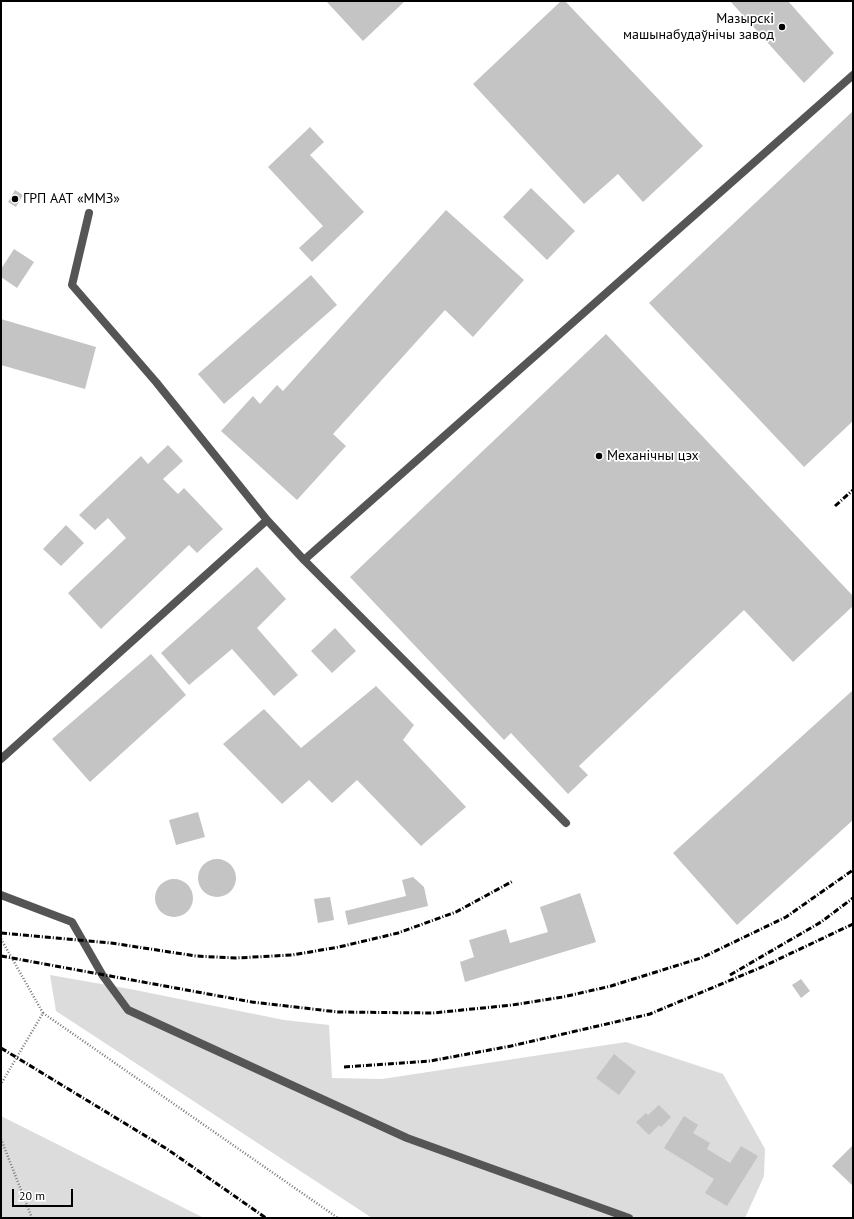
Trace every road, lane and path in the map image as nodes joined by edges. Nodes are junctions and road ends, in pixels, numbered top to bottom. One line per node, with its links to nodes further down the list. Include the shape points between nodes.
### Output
1 (853, 76): 4 (lane)
2 (89, 213): 3 (lane, via 72,285 156,382)
3 (267, 520): 4 (lane); 5 (lane)
4 (304, 560): 6 (lane)
5 (1, 759)
6 (566, 823)
7 (1, 895): 14 (lane, via 72,922 103,976 128,1010 407,1138)
8 (1, 939): 9 (path)
9 (43, 1012): 10 (path); 13 (path)
10 (1, 1084)
11 (1, 1139): 12 (path)
12 (32, 1218)
13 (338, 1218)
14 (629, 1218)

